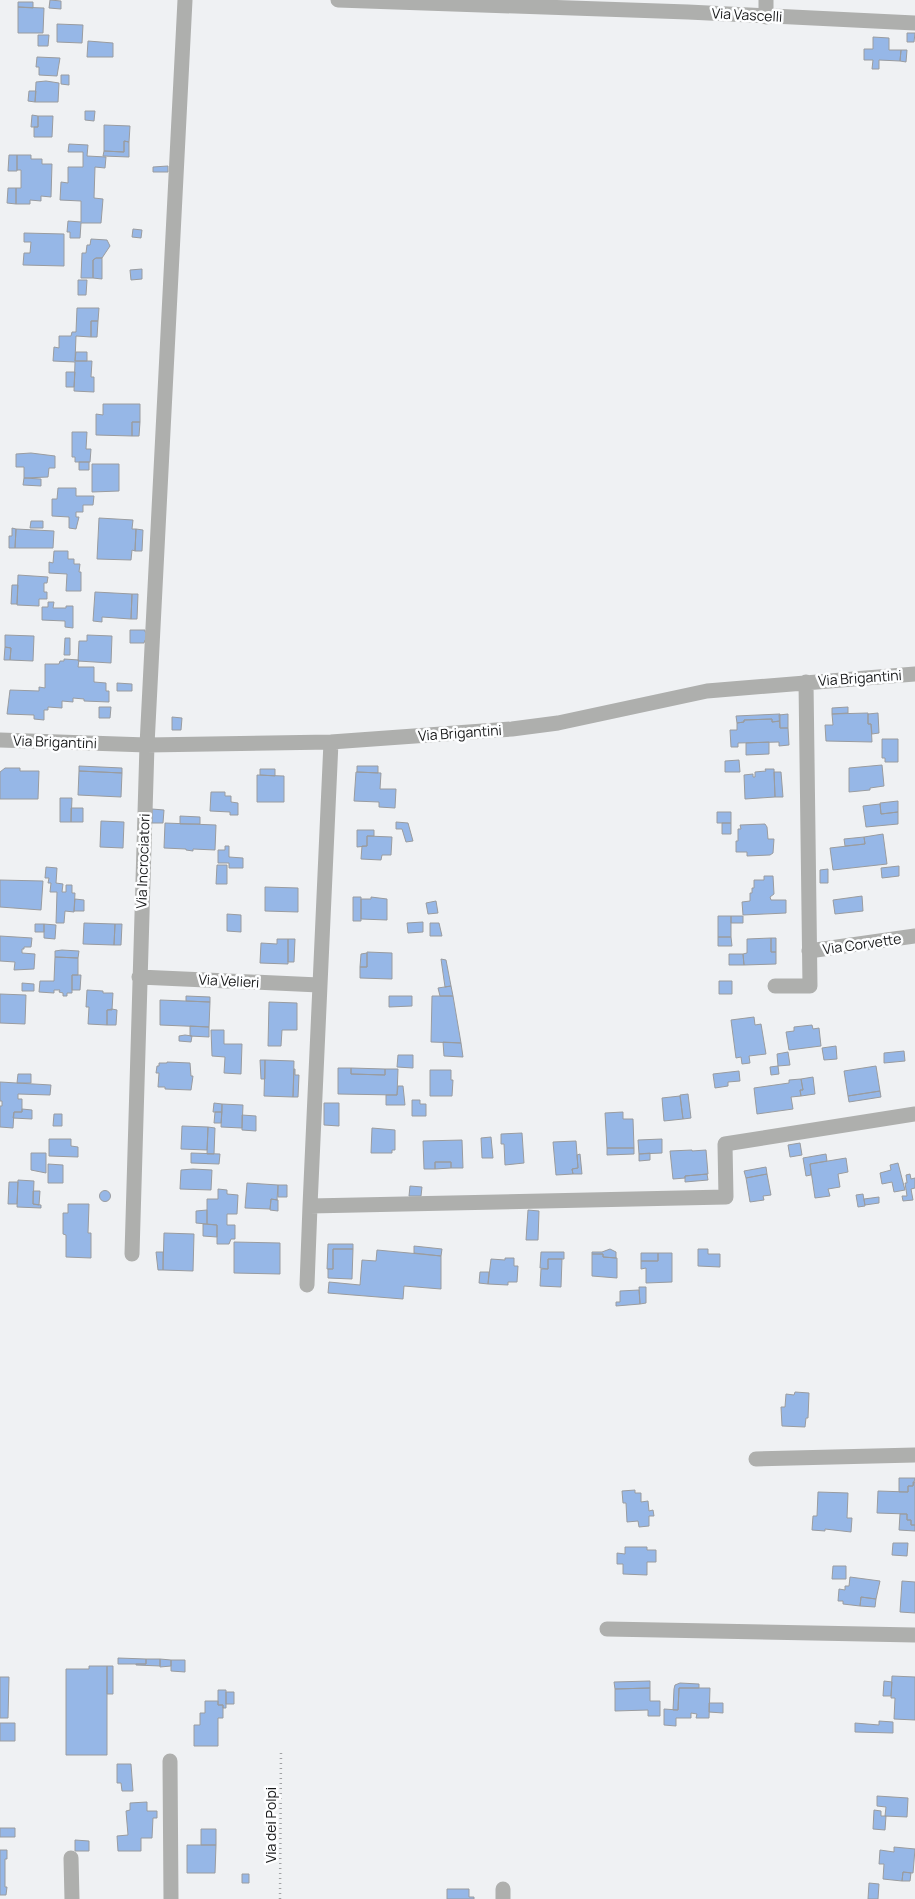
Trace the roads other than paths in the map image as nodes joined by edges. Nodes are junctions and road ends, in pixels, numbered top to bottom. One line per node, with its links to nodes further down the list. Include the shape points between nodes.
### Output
1 (185, 0): 12 (street, Via Incrociatori)
2 (338, 0): 4 (street, Via Vascelli)
3 (766, 0): 6 (street)
4 (473, 3): 5 (street, Via Vascelli)
5 (616, 5): 6 (street, Via Vascelli)
6 (766, 17): 7 (street, Via Vascelli)
7 (915, 23)
8 (915, 674): 9 (street, Via Brigantini)
9 (806, 682): 11 (street, Via Brigantini, via 707,691 558,723 512,729); 14 (street)
10 (0, 740): 12 (street, Via Brigantini)
11 (331, 742): 12 (street, Via Brigantini); 16 (street)
12 (147, 745): 15 (street, Via Incrociatori)
13 (915, 936): 14 (street, Via Corvette)
14 (810, 951): 17 (street, via 810,986)
15 (139, 977): 16 (street, Via Velieri); 20 (street, Via Incrociatori)
16 (319, 985): 19 (street)
17 (775, 986)
18 (915, 1114): 19 (street, via 725,1144 726,1197)
19 (310, 1206): 21 (street)
20 (132, 1254)
21 (307, 1285)
22 (915, 1455): 23 (street)
23 (756, 1459)
24 (607, 1630): 25 (street)
25 (915, 1635)
26 (170, 1761): 29 (street)
27 (71, 1858): 28 (street)
28 (72, 1899)
29 (171, 1899)

